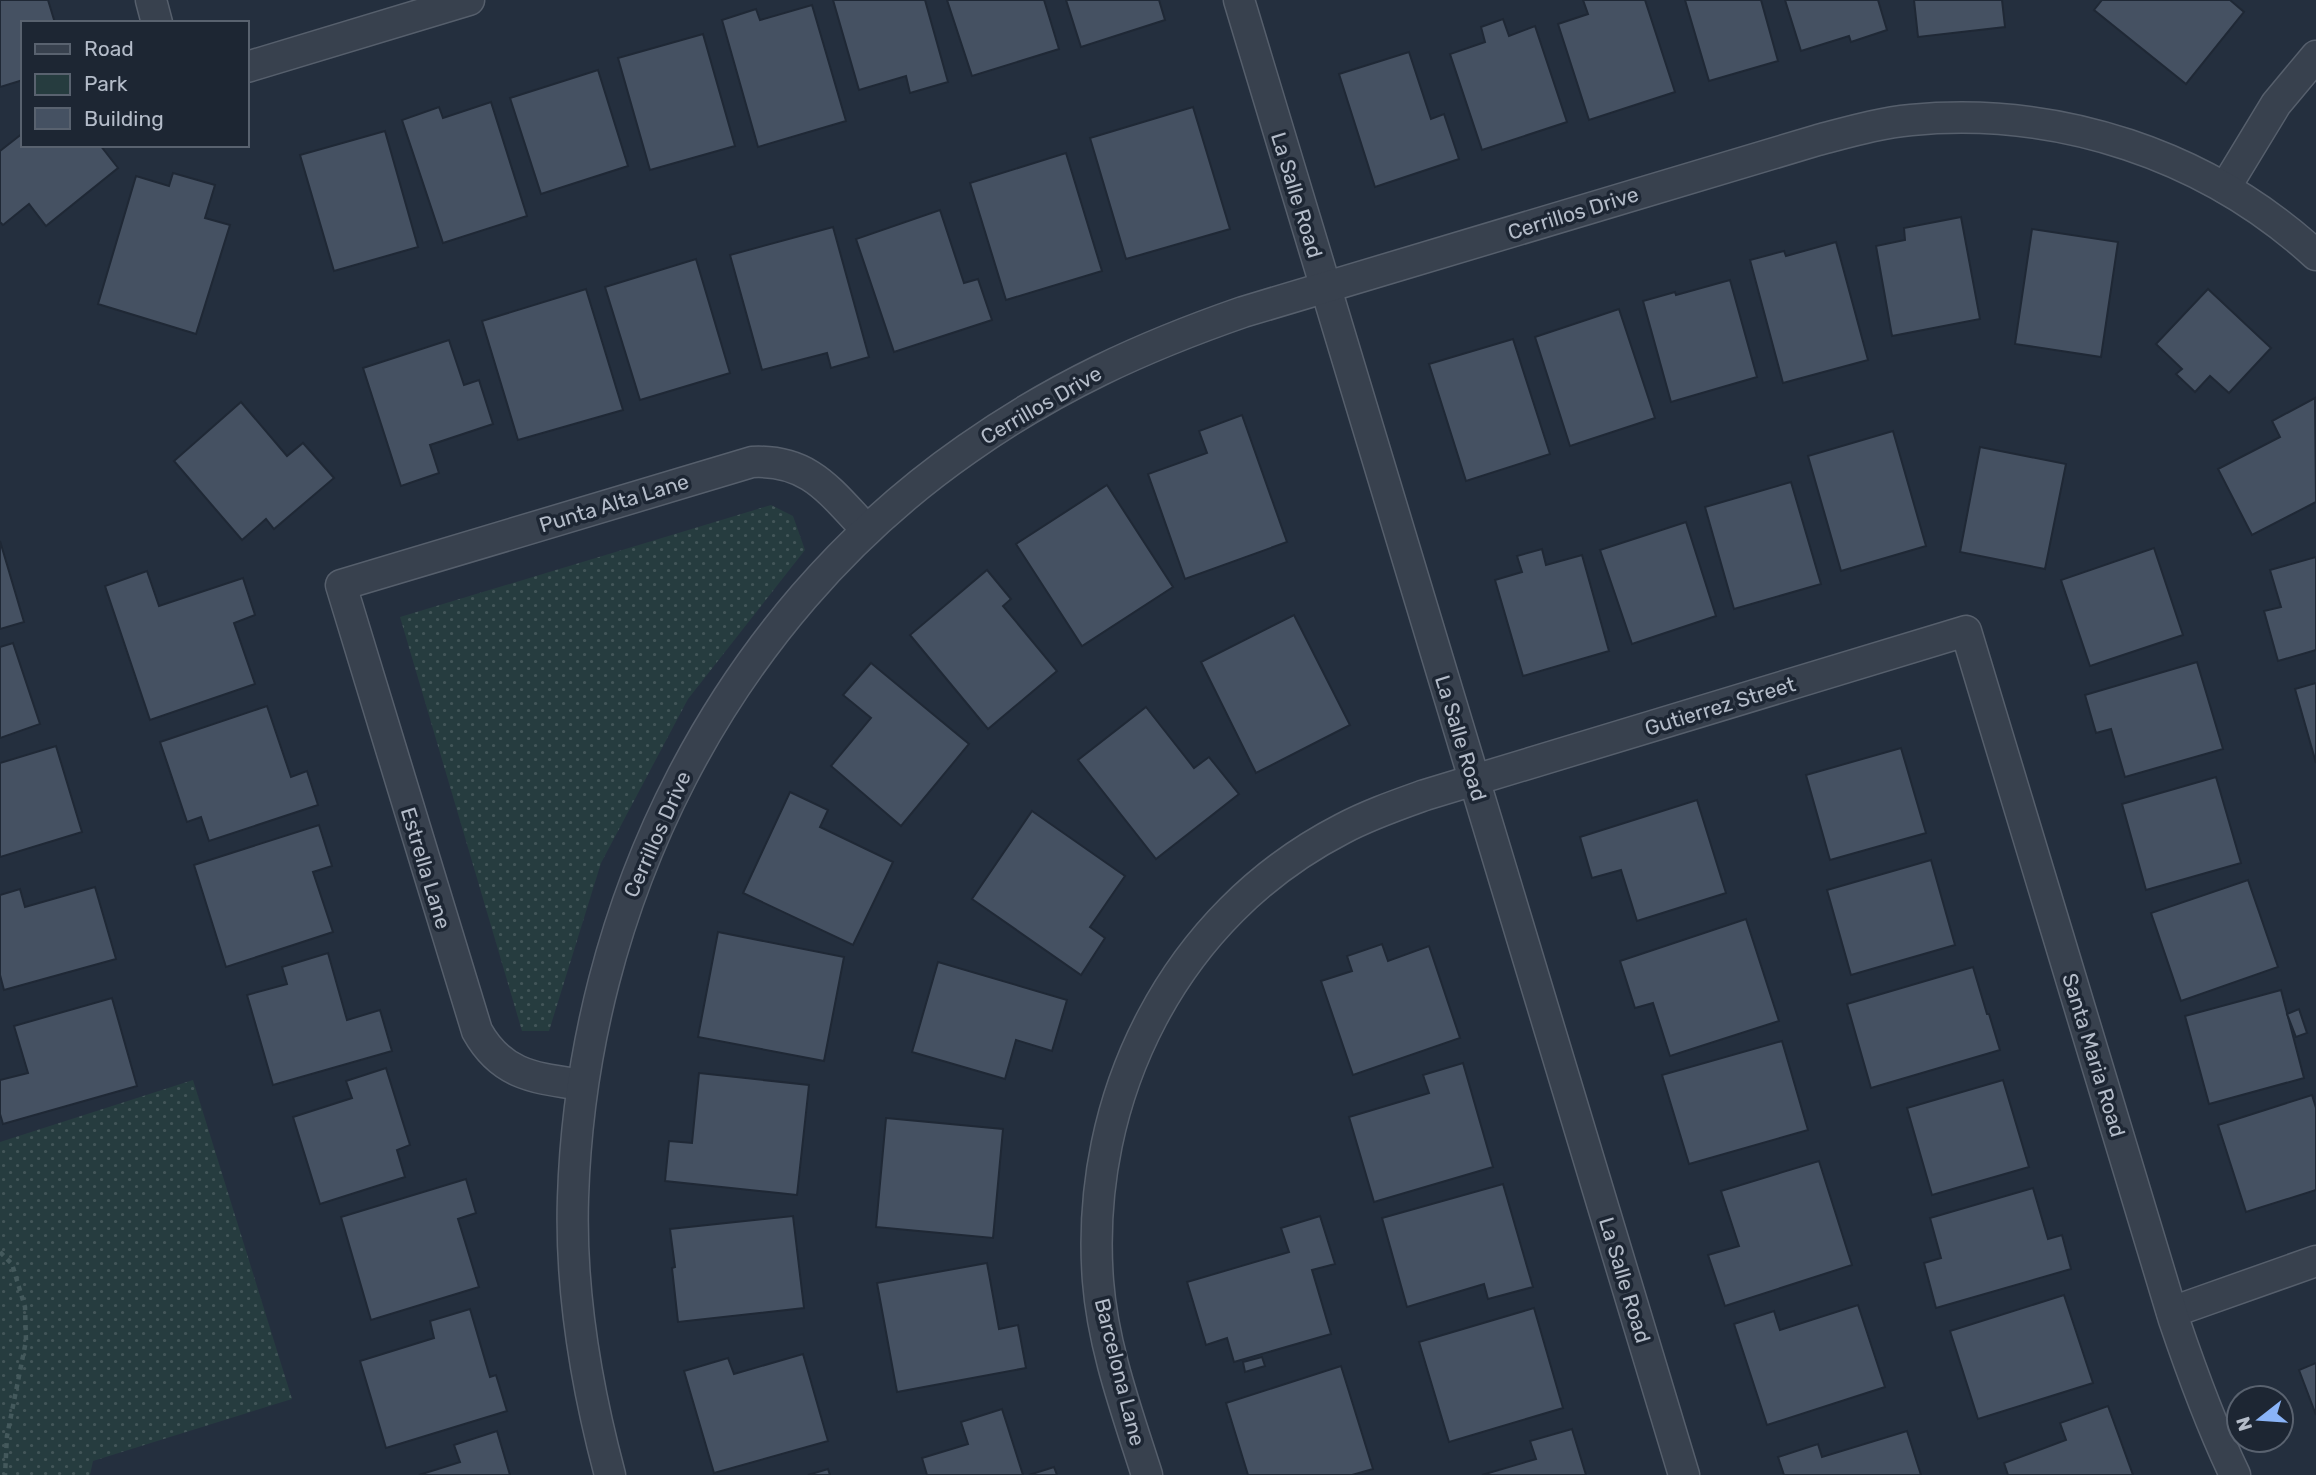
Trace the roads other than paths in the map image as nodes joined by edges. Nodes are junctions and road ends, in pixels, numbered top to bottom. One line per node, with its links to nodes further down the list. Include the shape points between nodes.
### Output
1 (151, 0): 4 (street)
2 (469, 0): 6 (street)
3 (1239, 0): 9 (street, La Salle Road)
4 (157, 21)
5 (2316, 56): 7 (street, via 2276,104)
6 (248, 67)
7 (2225, 188): 8 (street, Cerrillos Drive); 9 (street, Cerrillos Drive, via 2141,148 2050,124 2003,118 1910,120 1818,139)
8 (2316, 255)
9 (1325, 288): 10 (street, Cerrillos Drive, via 1184,333 1070,385 964,450); 13 (street, La Salle Road)
10 (867, 530): 11 (street, Punta Alta Lane, via 804,471 779,462 752,462); 14 (street, Cerrillos Drive, via 781,624 709,728 677,784 627,901 608,961)
11 (341, 584): 14 (street, Estrella Lane, via 477,1031 493,1054 515,1070)
12 (1966, 631): 13 (street, Gutierrez Street); 16 (street, Santa Maria Road)
13 (1474, 780): 18 (street, Barcelona Lane, via 1382,810 1302,853 1232,910 1201,944 1150,1019 1116,1103 1105,1147 1096,1237 1104,1327); 19 (street, La Salle Road)
14 (582, 1085): 17 (street, Cerrillos Drive, via 573,1201 578,1306 587,1374)
15 (2316, 1261): 16 (street)
16 (2172, 1312): 20 (street, Santa Maria Road, via 2194,1380)
17 (610, 1475)
18 (1147, 1475)
19 (1684, 1475)
20 (2235, 1475)

